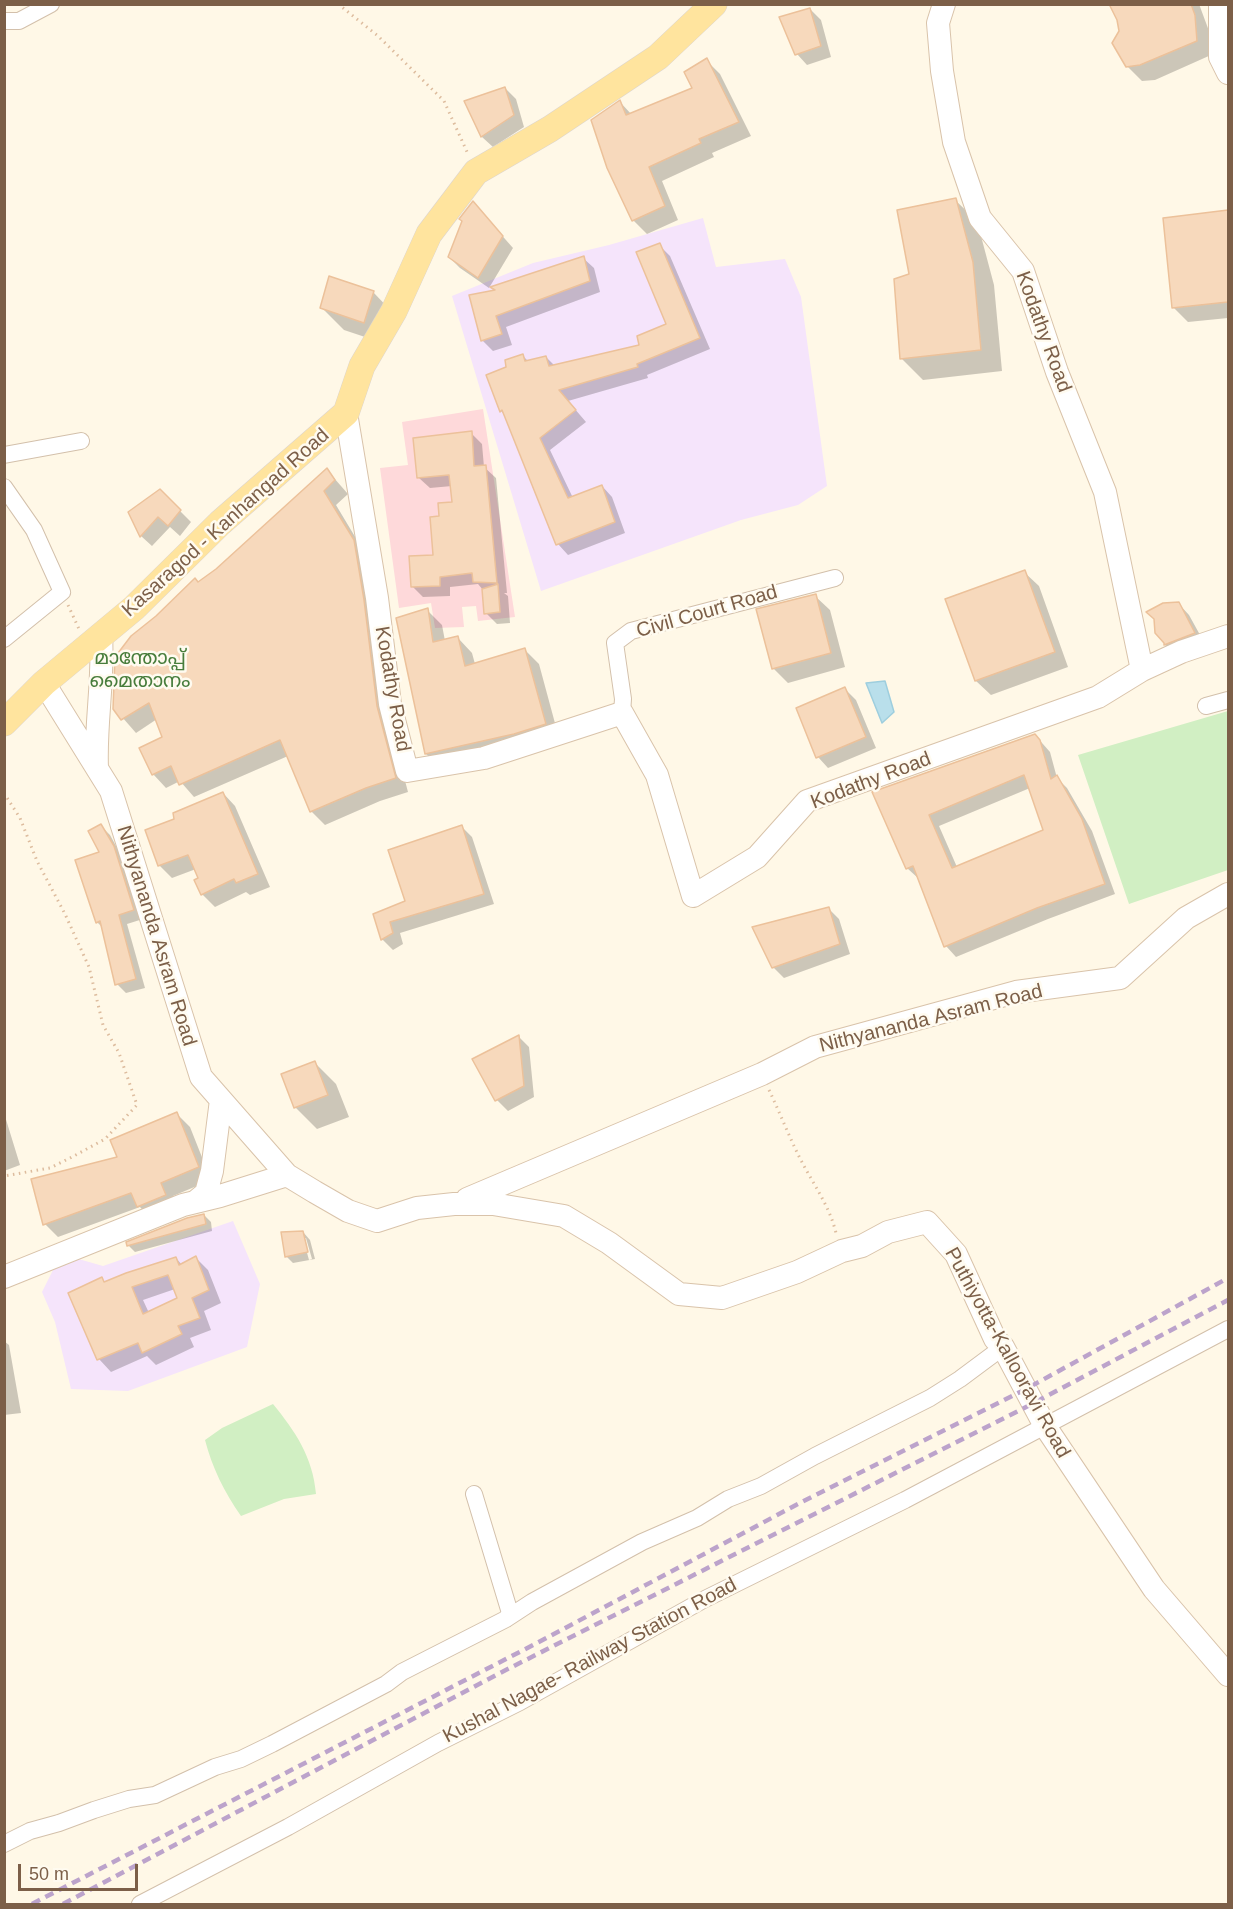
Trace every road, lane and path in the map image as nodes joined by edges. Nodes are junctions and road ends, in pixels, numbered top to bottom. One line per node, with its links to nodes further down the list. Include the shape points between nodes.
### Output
1 (51, 4): 6 (street, via 20,21)
2 (338, 4): 8 (path, via 378,36 444,101)
3 (714, 4): 8 (main road, Kasaragod - Kanhangad Road, via 658,57 550,129)
4 (944, 4): 18 (street, Kodathy Road, via 938,23 954,142 980,218 1023,271 1104,492)
5 (1220, 4): 7 (street, via 1220,57)
6 (4, 21)
7 (1228, 73)
8 (476, 172): 9 (main road, Kasaragod - Kanhangad Road, via 429,234 394,311 362,366)
9 (346, 413): 17 (main road, Kasaragod - Kanhangad Road); 22 (street, Kodathy Road, via 390,704 407,771 484,758)
10 (81, 441): 11 (street)
11 (4, 455)
12 (4, 487): 14 (street, via 33,530)
13 (835, 578): 22 (street, Civil Court Road, via 631,631 615,643)
14 (62, 592): 16 (street); 17 (path)
15 (1228, 636): 18 (street)
16 (4, 639)
17 (94, 641): 19 (main road, Kasaragod - Kanhangad Road); 24 (street, via 103,663)
18 (1142, 670): 22 (street, Kodathy Road, via 1098,697 807,801 757,858 693,896 657,775)
19 (44, 683): 23 (main road, Kasaragod - Kanhangad Road); 24 (street, Nithyananda Asram Road)
20 (1228, 700): 21 (street)
21 (1206, 706)
22 (622, 713)
23 (4, 723)
24 (97, 769): 28 (street, Nithyananda Asram Road, via 111,791 201,1077)
25 (4, 793): 30 (path, via 20,818 89,968 104,1025 119,1053 137,1105 105,1139 72,1157 50,1168)
26 (1228, 894): 27 (street, Nithyananda Asram Road, via 1186,918 1120,978 1016,992 815,1047)
27 (762, 1074): 32 (street, Nithyananda Asram Road); 33 (path, via 804,1166 819,1189)
28 (221, 1100): 29 (street, Nithyananda Asram Road); 31 (street, via 212,1171 206,1193)
29 (287, 1175): 31 (street); 32 (street, Puthiyotta-Kallooravi Road, via 348,1211 377,1221 417,1208)
30 (4, 1176)
31 (195, 1202): 34 (street)
32 (454, 1204): 33 (street, Puthiyotta-Kallooravi Road, via 493,1204 564,1216 679,1294 722,1298 797,1272)
33 (842, 1251): 36 (street, Puthiyotta-Kallooravi Road, via 862,1246 888,1232 927,1222 956,1254 995,1339)
34 (4, 1277)
35 (1228, 1329): 37 (street, Kushal Nagae- Railway Station Road)
36 (1003, 1347): 37 (street, Puthiyotta-Kallooravi Road); 39 (street, via 930,1398 761,1486 642,1542)
37 (1045, 1426): 40 (street, Puthiyotta-Kallooravi Road, via 1154,1589); 42 (street, Kushal Nagae- Railway Station Road, via 705,1599)
38 (474, 1494): 39 (street, via 510,1613)
39 (506, 1619): 41 (street, via 241,1759 155,1795 94,1810)
40 (1228, 1675)
41 (4, 1844)
42 (140, 1905)

